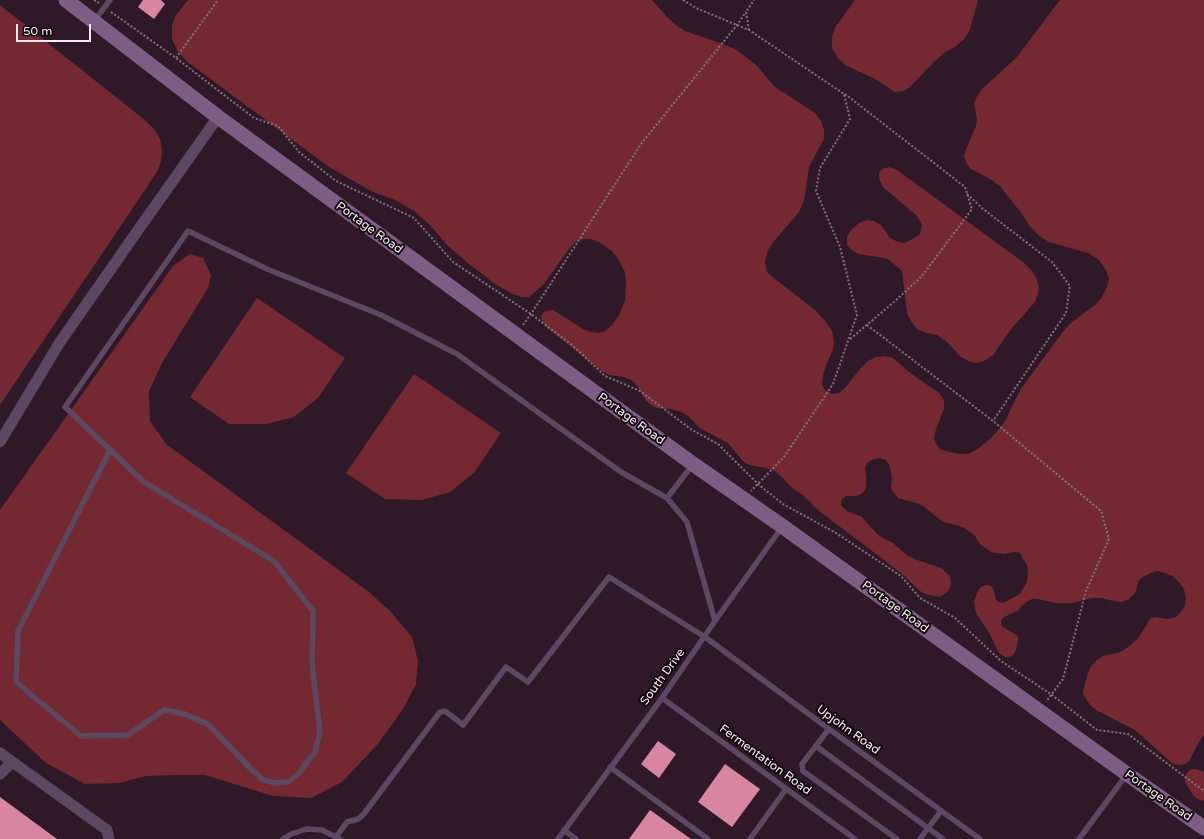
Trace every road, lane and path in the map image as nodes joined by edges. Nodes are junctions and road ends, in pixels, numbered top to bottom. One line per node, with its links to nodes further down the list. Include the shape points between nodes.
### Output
1 (66, 0): 9 (main road, Portage Road)
2 (94, 0): 7 (path)
3 (110, 0): 7 (lane)
4 (218, 0): 12 (path)
5 (683, 0): 10 (path)
6 (754, 0): 8 (path)
7 (104, 7): 9 (lane); 12 (path)
8 (746, 12): 10 (path); 11 (path)
9 (93, 21): 14 (main road, Portage Road)
10 (737, 25): 11 (path); 16 (path, via 641,144)
11 (749, 30): 13 (path)
12 (176, 58): 16 (path, via 254,118 278,126 299,152 336,181 414,218 452,262)
13 (844, 94): 15 (path, via 965,187); 19 (path, via 850,119 820,168 816,191 840,247 857,315)
14 (218, 117): 18 (main road, Portage Road); 21 (street, via 60,342)
15 (967, 193): 17 (path, via 972,209 922,276); 20 (path, via 982,208 1052,262 1070,286 1066,313)
16 (531, 314): 18 (path); 24 (path, via 572,345 605,376 640,391 692,430 718,444)
17 (866, 325): 19 (path); 20 (path)
18 (515, 334): 23 (main road, Portage Road)
19 (848, 340): 24 (path, via 833,384 784,457)
20 (993, 421): 30 (path, via 1101,511 1109,539 1086,591 1063,679)
21 (0, 442)
22 (110, 450): 22 (lane, via 144,482 274,561 313,611 312,664 320,732 315,752 300,772 288,782 274,783 262,779 209,726 185,714 164,710 128,735 81,736 16,682 18,631); 25 (lane, via 65,407 188,231 267,269 381,315 457,354 621,472)
23 (693, 464): 25 (lane); 26 (main road, Portage Road)
24 (758, 484): 26 (path); 30 (path, via 783,504 836,533 901,576 920,598 955,618 1000,661)
25 (667, 498): 28 (lane, via 687,522)
26 (743, 499): 27 (main road, Portage Road)
27 (782, 526): 28 (lane, South Drive); 32 (main road, Portage Road)
28 (715, 621): 29 (lane, South Drive)
29 (705, 637): 31 (lane, South Drive); 33 (lane, Upjohn Road); 46 (lane, Upjohn Road, via 610,577 528,682 506,667 463,725 445,711 440,712 363,815 348,822)
30 (1052, 695): 32 (path); 41 (path, via 1097,730 1128,734)
31 (662, 698): 37 (lane, South Drive); 40 (lane, Fermentation Road)
32 (1040, 711): 39 (main road, Portage Road)
33 (829, 730): 34 (lane); 42 (lane, Upjohn Road)
34 (816, 746): 43 (lane); 54 (lane, via 802,764 803,771)
35 (0, 753): 36 (street)
36 (12, 762): 38 (street); 47 (street, via 107,830)
37 (610, 767): 45 (lane, South Drive); 51 (lane)
38 (0, 774)
39 (1127, 774): 44 (main road, Portage Road); 58 (lane)
40 (786, 790): 52 (lane); 53 (lane, Fermentation Road)
41 (1204, 791)
42 (941, 811): 43 (lane); 57 (lane, Upjohn Road)
43 (928, 828): 55 (lane); 56 (lane)
44 (1204, 828)
45 (564, 830): 49 (lane, South Drive); 50 (lane)
46 (338, 838): 48 (lane, via 322,830 307,829)
47 (109, 839)
48 (283, 839)
49 (558, 839)
50 (576, 839)
51 (708, 839)
52 (750, 839)
53 (855, 839)
54 (896, 839)
55 (920, 839)
56 (943, 839)
57 (980, 839)
58 (1079, 839)

